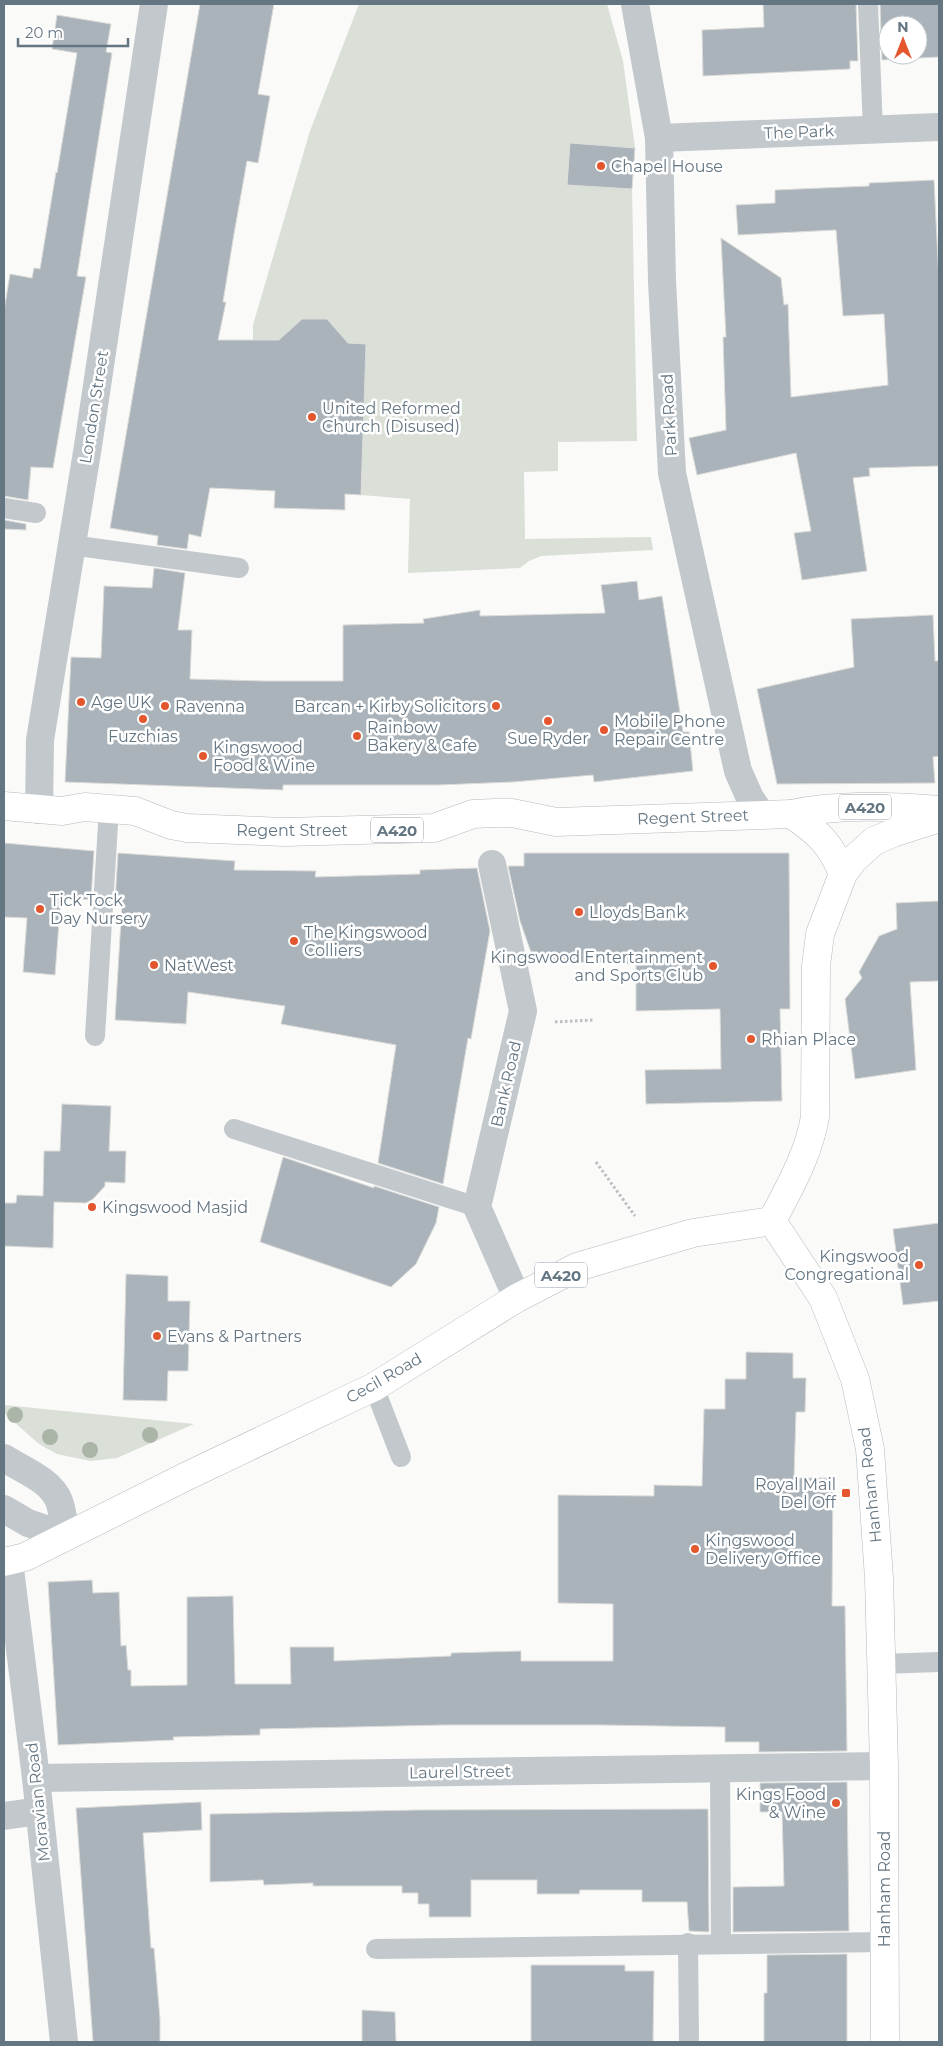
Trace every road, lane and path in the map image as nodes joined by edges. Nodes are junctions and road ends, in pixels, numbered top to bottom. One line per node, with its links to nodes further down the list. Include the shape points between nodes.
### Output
1 (154, 4): 9 (street, London Street)
2 (635, 4): 6 (street, Park Road)
3 (868, 4): 5 (lane)
4 (939, 127): 5 (street, The Park)
5 (873, 130): 6 (street, The Park)
6 (659, 138): 15 (street, Park Road, via 662,281 672,473 738,771)
7 (4, 508): 8 (lane)
8 (36, 513)
9 (71, 545): 10 (lane); 13 (street, London Street, via 40,740)
10 (239, 568)
11 (4, 806): 13 (main road, Regent Street / A420)
12 (109, 808): 13 (main road, Regent Street / A420, via 85,806 62,811); 15 (main road, Regent Street / A420, via 141,813 187,828 285,832 434,828 473,814 512,813 556,822); 20 (lane)
13 (39, 810)
14 (939, 810): 16 (main road, A420, via 883,806 815,809)
15 (761, 814): 16 (main road, Regent Street / A420)
16 (791, 814): 19 (main road, via 830,846)
17 (939, 818): 19 (main road, A420, via 874,841)
18 (492, 864): 23 (street, Bank Road, via 523,1011)
19 (843, 874): 24 (main road, A420, via 820,934 816,966 815,1117 811,1139)
20 (95, 1036)
21 (234, 1129): 23 (lane)
22 (596, 1162): 25 (path)
23 (477, 1207): 26 (street)
24 (772, 1221): 25 (main road, Cecil Road / A420, via 693,1233); 34 (main road, Hanham Road, via 823,1298 855,1379 870,1449)
25 (656, 1244): 26 (main road, Cecil Road / A420, via 577,1267)
26 (517, 1298): 27 (main road, Cecil Road / A420)
27 (374, 1387): 28 (lane); 31 (main road, Cecil Road / A420)
28 (401, 1457)
29 (4, 1458): 31 (street, via 54,1491)
30 (4, 1510): 31 (street, via 28,1523)
31 (66, 1536): 32 (main road, Cecil Road / A420, via 25,1557)
32 (7, 1562): 37 (street, Moravian Road)
33 (939, 1662): 34 (lane)
34 (881, 1664): 35 (main road, Hanham Road)
35 (884, 1766): 36 (street, Laurel Street); 40 (main road, Hanham Road)
36 (720, 1768): 37 (street, Laurel Street); 42 (lane)
37 (36, 1778): 38 (street, Moravian Road)
38 (39, 1810): 39 (street); 44 (street, Moravian Road)
39 (4, 1816)
40 (885, 1942): 42 (lane); 46 (main road, Hanham Road)
41 (688, 1943): 42 (lane); 43 (lane); 45 (lane)
42 (721, 1943)
43 (376, 1949)
44 (64, 2042)
45 (689, 2042)
46 (885, 2042)

